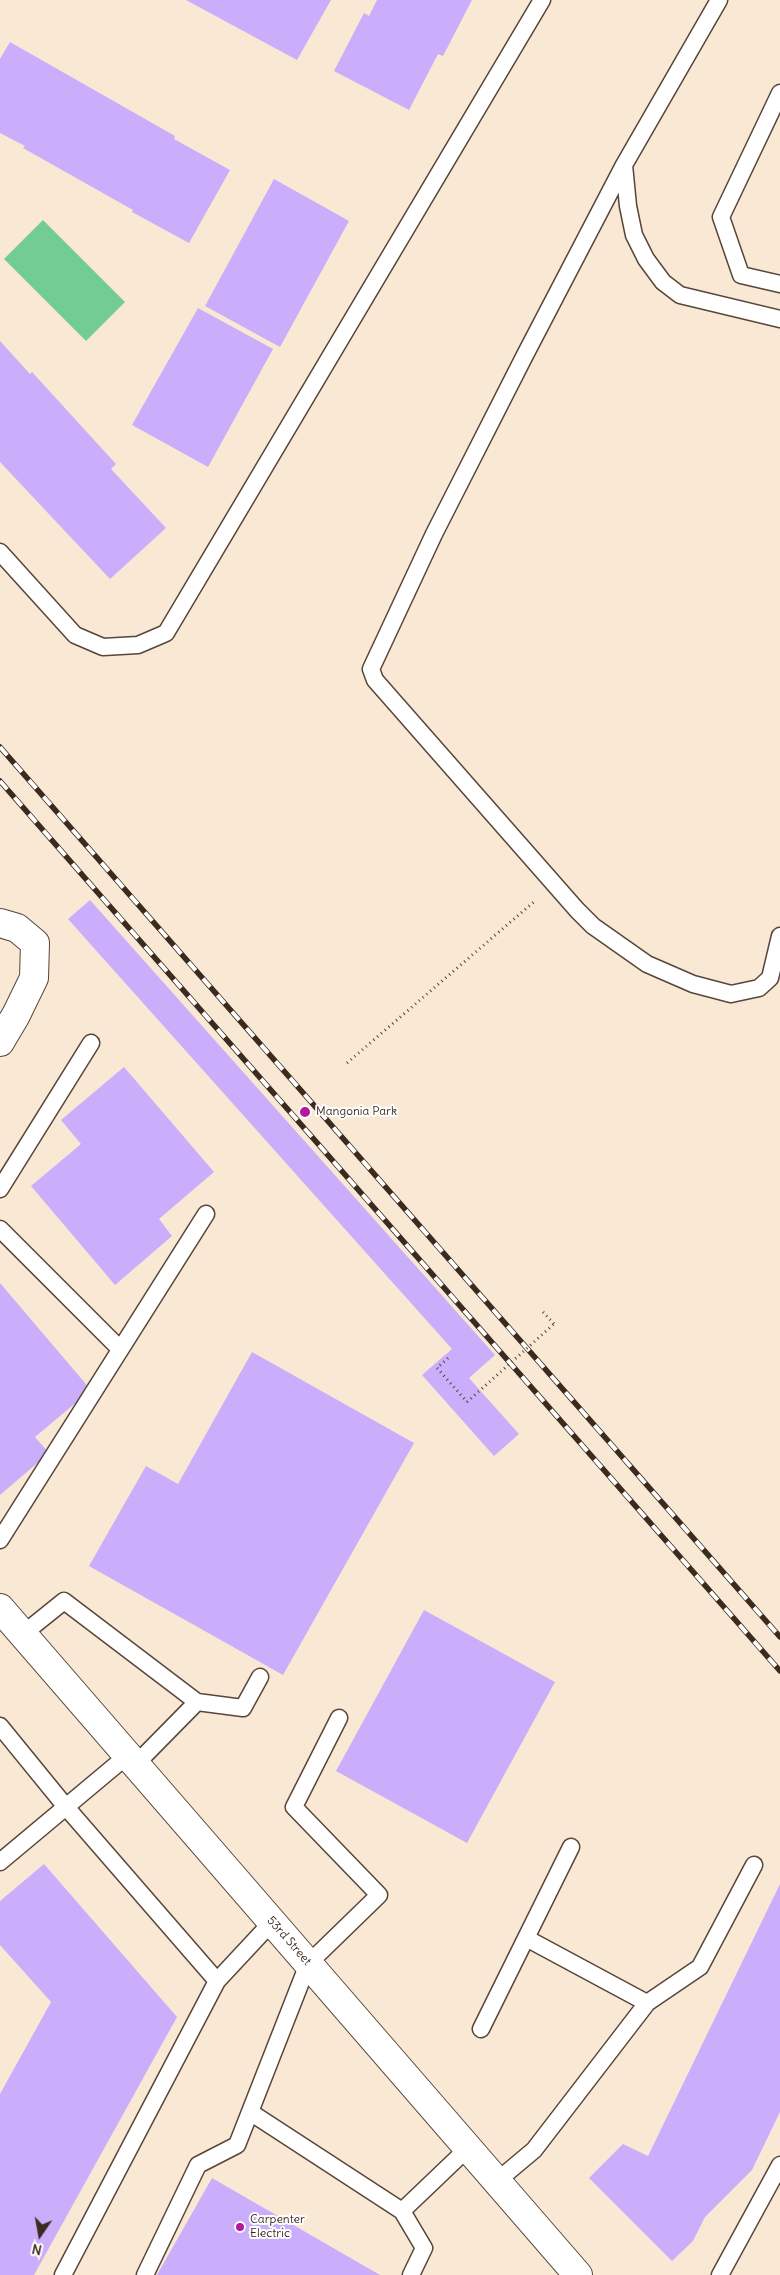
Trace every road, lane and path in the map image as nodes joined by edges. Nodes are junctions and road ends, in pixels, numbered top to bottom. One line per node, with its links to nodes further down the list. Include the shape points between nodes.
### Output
1 (542, 0): 7 (lane, via 166,633 138,645 103,647 75,635)
2 (719, 0): 4 (lane)
3 (780, 93): 5 (lane, via 721,217 741,275)
4 (624, 165): 6 (lane, via 634,235 663,282 680,295); 8 (lane, via 434,534 372,670 375,680)
5 (780, 284)
6 (780, 319)
7 (0, 552)
8 (554, 884): 11 (lane, via 593,926 647,964 693,984 731,994 760,988); 14 (path)
9 (0, 923): 12 (street, via 17,928 35,943 34,978)
10 (780, 936): 11 (lane)
11 (775, 979)
12 (0, 1042)
13 (91, 1043): 15 (lane)
14 (347, 1063)
15 (0, 1189)
16 (206, 1214): 19 (lane)
17 (0, 1229): 19 (lane)
18 (543, 1312): 20 (path, bridge, via 554,1324 467,1402 437,1368)
19 (120, 1349): 21 (lane)
20 (448, 1358)
21 (0, 1540)
22 (0, 1608): 23 (street, 53rd Street)
23 (23, 1634): 25 (lane, via 64,1601); 28 (street, 53rd Street)
24 (260, 1677): 25 (lane, via 243,1708)
25 (197, 1702): 28 (lane)
26 (339, 1718): 35 (lane, via 294,1807 379,1895)
27 (0, 1726): 29 (lane)
28 (132, 1760): 29 (lane); 33 (street, 53rd Street)
29 (66, 1807): 31 (lane); 36 (lane)
30 (571, 1847): 34 (lane)
31 (0, 1862)
32 (754, 1865): 37 (lane, via 700,1968)
33 (272, 1922): 35 (street, 53rd Street); 36 (lane)
34 (526, 1938): 37 (lane); 38 (lane)
35 (308, 1964): 39 (lane); 40 (street, 53rd Street)
36 (217, 1980): 44 (lane)
37 (647, 2003): 42 (lane, via 534,2150)
38 (481, 2029)
39 (250, 2112): 43 (lane); 45 (lane, via 237,2145 198,2165)
40 (468, 2148): 42 (street, 53rd Street); 43 (lane)
41 (780, 2165): 48 (lane)
42 (497, 2181): 47 (street, 53rd Street)
43 (402, 2212): 46 (lane, via 424,2248)
44 (63, 2275)
45 (145, 2275)
46 (411, 2275)
47 (578, 2275)
48 (720, 2275)

